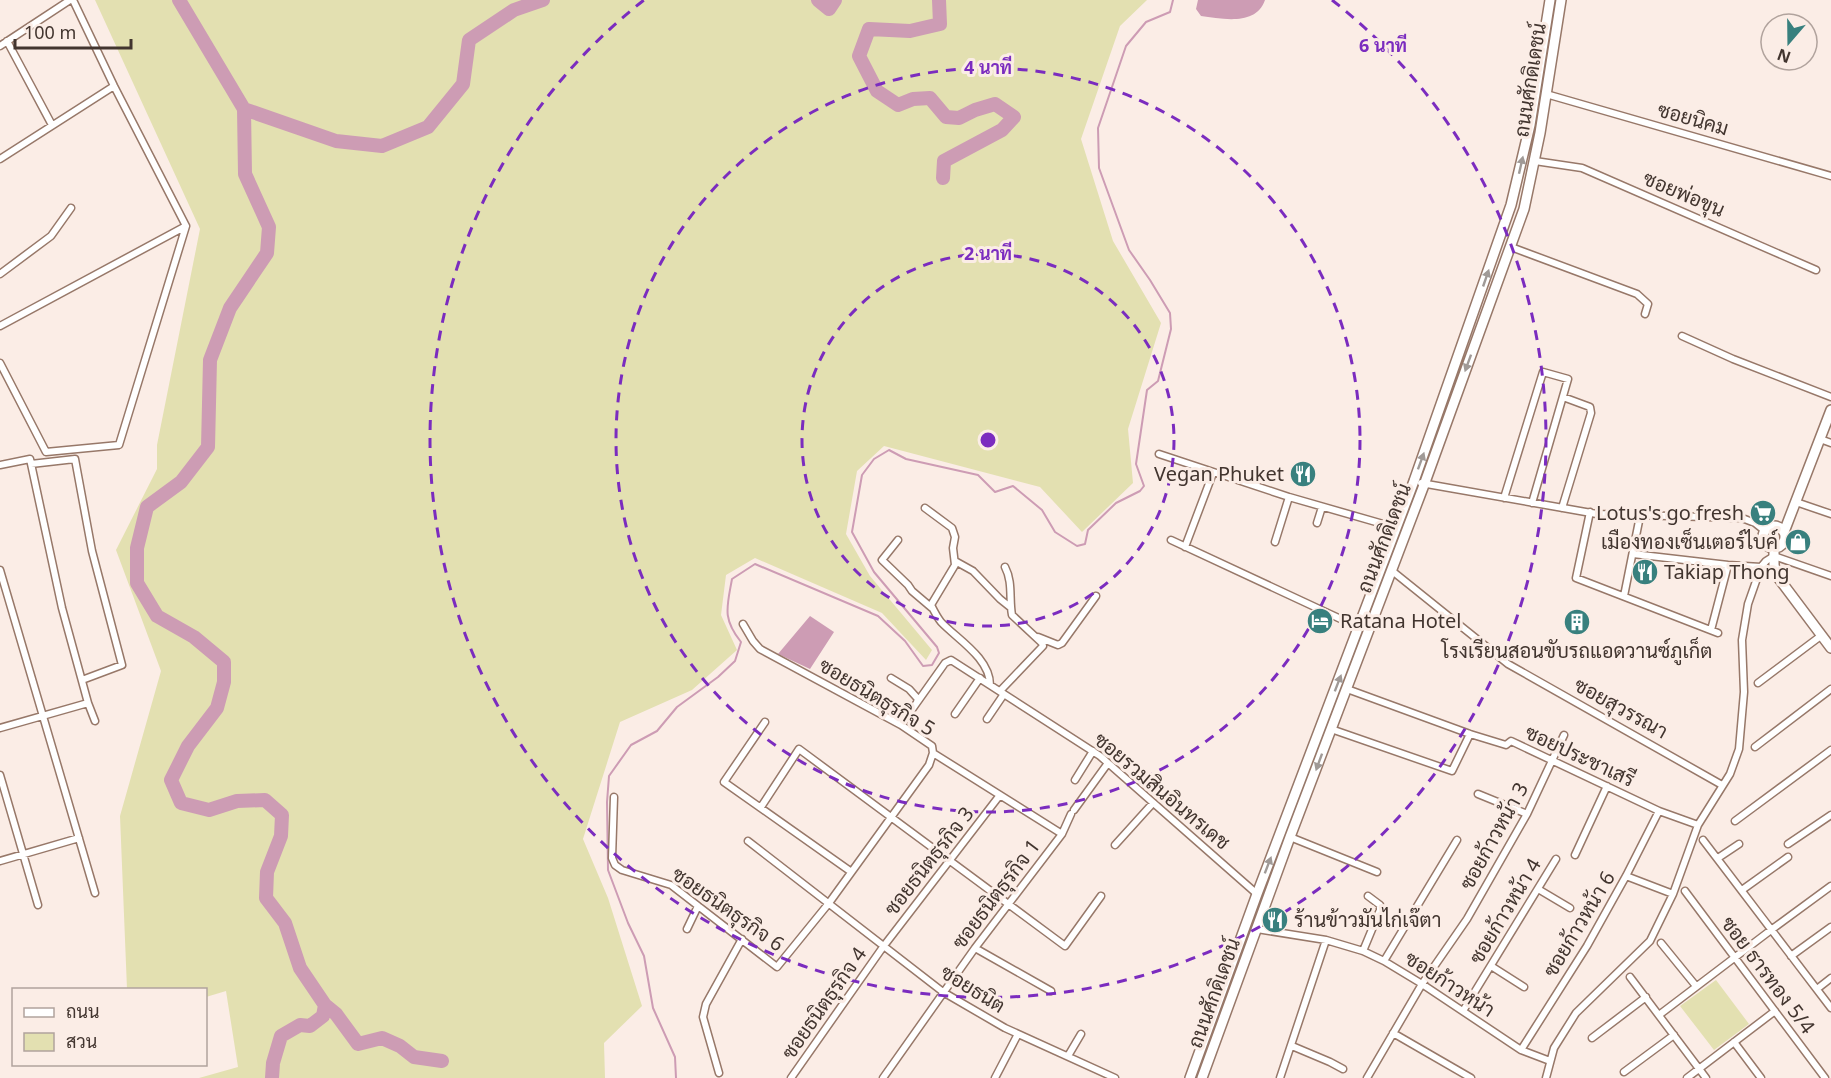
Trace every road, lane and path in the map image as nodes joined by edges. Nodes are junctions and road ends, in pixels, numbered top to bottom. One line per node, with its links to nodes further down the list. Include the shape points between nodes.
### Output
1 (72, 0): 4 (street); 6 (street)
2 (1550, 0): 30 (main road, ถนนศักดิเดชน์, one-way to 2, via 1511,205 1530,125)
3 (1562, 0): 7 (main road, ถนนศักดิเดชน์)
4 (7, 41): 5 (street); 8 (street)
5 (0, 46)
6 (114, 86): 8 (street); 13 (street)
7 (1546, 94): 10 (main road, ถนนศักดิเดชน์); 11 (street, ซอยนิคม)
8 (52, 125): 9 (street)
9 (0, 159)
10 (1535, 161): 14 (main road, ถนนศักดิเดชน์, via 1524,210); 15 (street, ซอยพ่อขุน, via 1582,168)
11 (1831, 176)
12 (71, 208): 16 (street, via 51,236)
13 (186, 226): 18 (street); 20 (street, via 119,445 46,452)
14 (1510, 247): 17 (street, via 1637,294 1648,304); 31 (main road, ถนนศักดิเดชน์, one-way to 31)
15 (1816, 270)
16 (0, 274)
17 (1645, 314)
18 (0, 326)
19 (1682, 336): 22 (street)
20 (0, 363)
21 (1563, 397): 33 (street, via 1568,379 1543,372); 35 (street); 38 (street, via 1590,407 1591,413)
22 (1831, 397)
23 (1831, 410): 24 (main road)
24 (1820, 439): 25 (street); 34 (main road)
25 (1831, 443)
26 (1159, 454): 29 (street)
27 (31, 464): 28 (street, via 30,459); 72 (street); 72 (street, via 75,459 92,551 122,665)
28 (0, 465)
29 (1213, 472): 32 (street); 49 (street)
30 (1414, 481): 31 (street); 43 (main road, ถนนศักดิเดชน์)
31 (1424, 485): 33 (street); 57 (main road, ถนนศักดิเดชน์)
32 (1289, 497): 36 (street); 48 (street)
33 (1504, 498): 35 (street)
34 (1796, 502): 40 (street); 45 (main road)
35 (1532, 503): 38 (street)
36 (1322, 507): 42 (street); 43 (street)
37 (925, 508): 52 (street, via 952,528)
38 (1562, 508): 39 (street)
39 (1590, 512): 41 (street); 62 (street, via 1576,578)
40 (1831, 514)
41 (1640, 516): 44 (street, via 1742,518); 51 (street)
42 (1317, 523)
43 (1397, 528): 61 (main road, ถนนศักดิเดชน์)
44 (1765, 531): 45 (main road, via 1775,525); 50 (main road, via 1764,542)
45 (1784, 532): 50 (main road, via 1784,543)
46 (898, 540): 64 (street, via 882,560)
47 (1171, 540): 49 (street)
48 (1275, 542)
49 (1185, 547): 66 (street)
50 (1774, 552): 55 (street); 58 (street); 67 (main road, via 1777,576)
51 (1633, 554): 53 (street); 62 (street)
52 (955, 561): 63 (street, via 973,571); 64 (street, via 931,605)
53 (1728, 565): 55 (street); 62 (street, via 1715,632)
54 (1005, 567): 63 (street, via 1010,581)
55 (1761, 567): 98 (street, via 1739,641 1744,692 1739,749)
56 (0, 570): 59 (street)
57 (1391, 570): 61 (main road, ถนนศักดิเดชน์); 98 (street, ซอยสุวรรณา, via 1508,664)
58 (1831, 576)
59 (4, 595): 81 (street)
60 (1096, 596): 68 (street, via 1062,643)
61 (1376, 596): 66 (main road, ถนนศักดิเดชน์); 75 (main road, ถนนศักดิเดชน์)
62 (1624, 596)
63 (1010, 607): 68 (street, via 1012,615)
64 (933, 609): 74 (street, via 942,623 970,647 984,666)
65 (743, 624): 85 (street, ซอยธนิตธุรกิจ 5, via 760,649)
66 (1360, 628): 135 (main road, ถนนศักดิเดชน์, one-way to 66)
67 (1822, 635): 69 (main road); 73 (street)
68 (1036, 637): 77 (street, via 1042,648)
69 (1831, 648)
70 (891, 678): 79 (street, via 911,691)
71 (980, 678): 74 (street, ซอยรวมสินอินทรเดช); 79 (street, ซอยรวมสินอินทรเดช, via 951,660); 80 (street)
72 (82, 680): 78 (street)
73 (1758, 683)
74 (990, 685): 77 (street, ซอยรวมสินอินทรเดช)
75 (1347, 688): 87 (main road, ถนนศักดิเดชน์); 88 (street, ซอยประชาเสรี)
76 (1831, 689): 90 (street)
77 (1002, 693): 82 (street); 92 (street, ซอยรวมสินอินทรเดช)
78 (88, 703): 81 (street); 83 (street)
79 (917, 703): 85 (street)
80 (955, 714)
81 (42, 716): 86 (street); 113 (street)
82 (987, 720)
83 (95, 721)
84 (765, 722): 104 (street, via 724,782)
85 (901, 725): 93 (street, ซอยธนิตธุรกิจ 5, via 932,746)
86 (0, 728)
87 (1331, 729): 88 (street, via 1452,771); 112 (main road, ถนนศักดิเดชน์, one-way to 112)
88 (1470, 734): 94 (street, ซอยประชาเสรี, via 1506,745 1511,741)
89 (1564, 735): 94 (street, ซอยก้าวหน้า 3)
90 (1755, 747)
91 (1831, 750): 109 (street)
92 (1093, 752): 95 (street, ซอยรวมสินอินทรเดช); 97 (street)
93 (933, 753): 101 (street); 108 (street, ซอยธนิตธุรกิจ 5, via 929,765)
94 (1552, 761): 99 (street, ซอยประชาเสรี); 106 (street, ซอยก้าวหน้า 3)
95 (1108, 763): 103 (street, ซอยรวมสินอินทรเดช); 111 (street, ซอยธนิตธุรกิจ 1, via 1072,812)
96 (0, 775): 120 (street)
97 (1075, 780)
98 (1722, 784): 110 (street)
99 (1607, 786): 105 (street, ซอยประชาเสรี); 121 (street)
100 (1478, 794): 106 (street)
101 (1000, 795): 111 (street); 126 (street, ซอยธนิตธุรกิจ 3)
102 (614, 797): 142 (street, ซอยธนิตธุรกิจ 6, via 615,865 671,885)
103 (1154, 803): 119 (street); 135 (street, ซอยรวมสินอินทรเดช)
104 (761, 807): 108 (street, via 800,749); 127 (street)
105 (1659, 811): 110 (street, ซอยประชาเสรี); 129 (street, ซอยก้าวหน้า 6)
106 (1527, 814): 160 (street, ซอยก้าวหน้า 3, via 1467,919)
107 (1831, 814): 118 (street)
108 (891, 817): 126 (street); 127 (street, ซอยธนิตธุรกิจ 5)
109 (1735, 821)
110 (1698, 825): 136 (street)
111 (1062, 834): 140 (street, ซอยธนิตธุรกิจ 1)
112 (1290, 837): 128 (street); 145 (main road, ถนนศักดิเดชน์)
113 (79, 838): 120 (street); 134 (street)
114 (1457, 840): 156 (street)
115 (1703, 840): 123 (street)
116 (748, 841): 139 (street, ซอยธนิต)
117 (1739, 844): 123 (street)
118 (1788, 844)
119 (1115, 845)
120 (23, 854): 125 (street); 141 (street)
121 (1575, 855)
122 (1788, 857): 132 (street)
123 (1718, 858): 132 (street)
124 (1556, 859): 131 (street, ซอยก้าวหน้า 4)
125 (0, 861)
126 (950, 861): 140 (street); 151 (street, ซอยธนิตธุรกิจ 3)
127 (850, 872): 139 (street, ซอยธนิตธุรกิจ 5)
128 (1377, 872)
129 (1626, 876): 136 (street); 178 (street, ซอยก้าวหน้า 6)
130 (1831, 886): 147 (street)
131 (1538, 889): 143 (street); 157 (street, ซอยก้าวหน้า 4)
132 (1742, 890): 147 (street)
133 (1685, 891): 155 (street, ซอย ธารทอง 5/4)
134 (94, 893)
135 (1257, 894): 190 (main road, ถนนศักดิเดชน์)
136 (1673, 894): 180 (street, via 1650,941 1576,1013)
137 (1101, 896): 140 (street, via 1065,946)
138 (1368, 896): 153 (street, via 1380,905 1380,910)
139 (829, 903): 148 (street, ซอยธนิตธุรกิจ 6, via 777,967); 151 (street, ซอยธนิต)
140 (1009, 905): 152 (street, ซอยธนิตธุรกิจ 1)
141 (38, 906)
142 (698, 906): 146 (street); 148 (street, ซอยธนิตธุรกิจ 6)
143 (1570, 908)
144 (1831, 927): 154 (street, ซอย ธารทอง 5/4)
145 (1257, 928): 149 (street, ซอยก้าวหน้า); 191 (main road, ถนนศักดิเดชน์)
146 (687, 929)
147 (1771, 930): 154 (street); 155 (street)
148 (742, 939): 184 (street, via 706,1004 703,1017)
149 (1326, 940): 153 (street, ซอยก้าวหน้า); 177 (street)
150 (1661, 943): 161 (street)
151 (884, 947): 165 (street, ซอยธนิต); 186 (street, ซอยธนิตธุรกิจ 4)
152 (975, 948): 164 (street); 165 (street, ซอยธนิตธุรกิจ 1)
153 (1363, 951): 156 (street, ซอยก้าวหน้า)
154 (1791, 956): 163 (street)
155 (1734, 958): 161 (street); 169 (street, ซอย ธารทอง 5/4)
156 (1384, 961): 160 (street, ซอยก้าวหน้า)
157 (1491, 966): 162 (street); 168 (street, ซอยก้าวหน้า 4)
158 (1630, 977): 166 (street)
159 (1831, 978): 163 (street)
160 (1422, 984): 168 (street, ซอยก้าวหน้า); 171 (street, ซอยก้าวหน้า 3)
161 (1696, 986): 170 (street)
162 (1524, 987)
163 (1817, 989): 167 (street)
164 (1051, 991)
165 (943, 992): 172 (street, ซอยธนิต); 187 (street, ซอยธนิตธุรกิจ 1)
166 (1646, 997): 170 (street); 175 (street)
167 (1831, 1008)
168 (1463, 1011): 178 (street, ซอยก้าวหน้า)
169 (1775, 1011): 176 (street); 198 (street, ซอย ธารทอง 5/4)
170 (1659, 1015): 174 (street)
171 (1393, 1033): 185 (street); 193 (street, ซอยก้าวหน้า 3)
172 (1018, 1034): 179 (street, ซอยธนิต); 188 (street)
173 (1081, 1034): 179 (street)
174 (1674, 1035): 181 (street); 183 (street)
175 (1592, 1038)
176 (1734, 1042): 181 (street); 197 (street)
177 (1292, 1046): 182 (street); 192 (street)
178 (1521, 1050): 180 (street, ซอยก้าวหน้า)
179 (1068, 1056): 189 (street, ซอยธนิต)
180 (1550, 1061): 194 (street)
181 (1699, 1068): 195 (street); 196 (street)
182 (1343, 1069)
183 (1624, 1072)
184 (719, 1073)
185 (1469, 1077)
186 (791, 1078)
187 (883, 1078)
188 (994, 1078)
189 (1115, 1078)
190 (1190, 1078)
191 (1202, 1078)
192 (1280, 1078)
193 (1367, 1078)
194 (1546, 1078)
195 (1687, 1078)
196 (1706, 1078)
197 (1761, 1078)
198 (1825, 1078)

